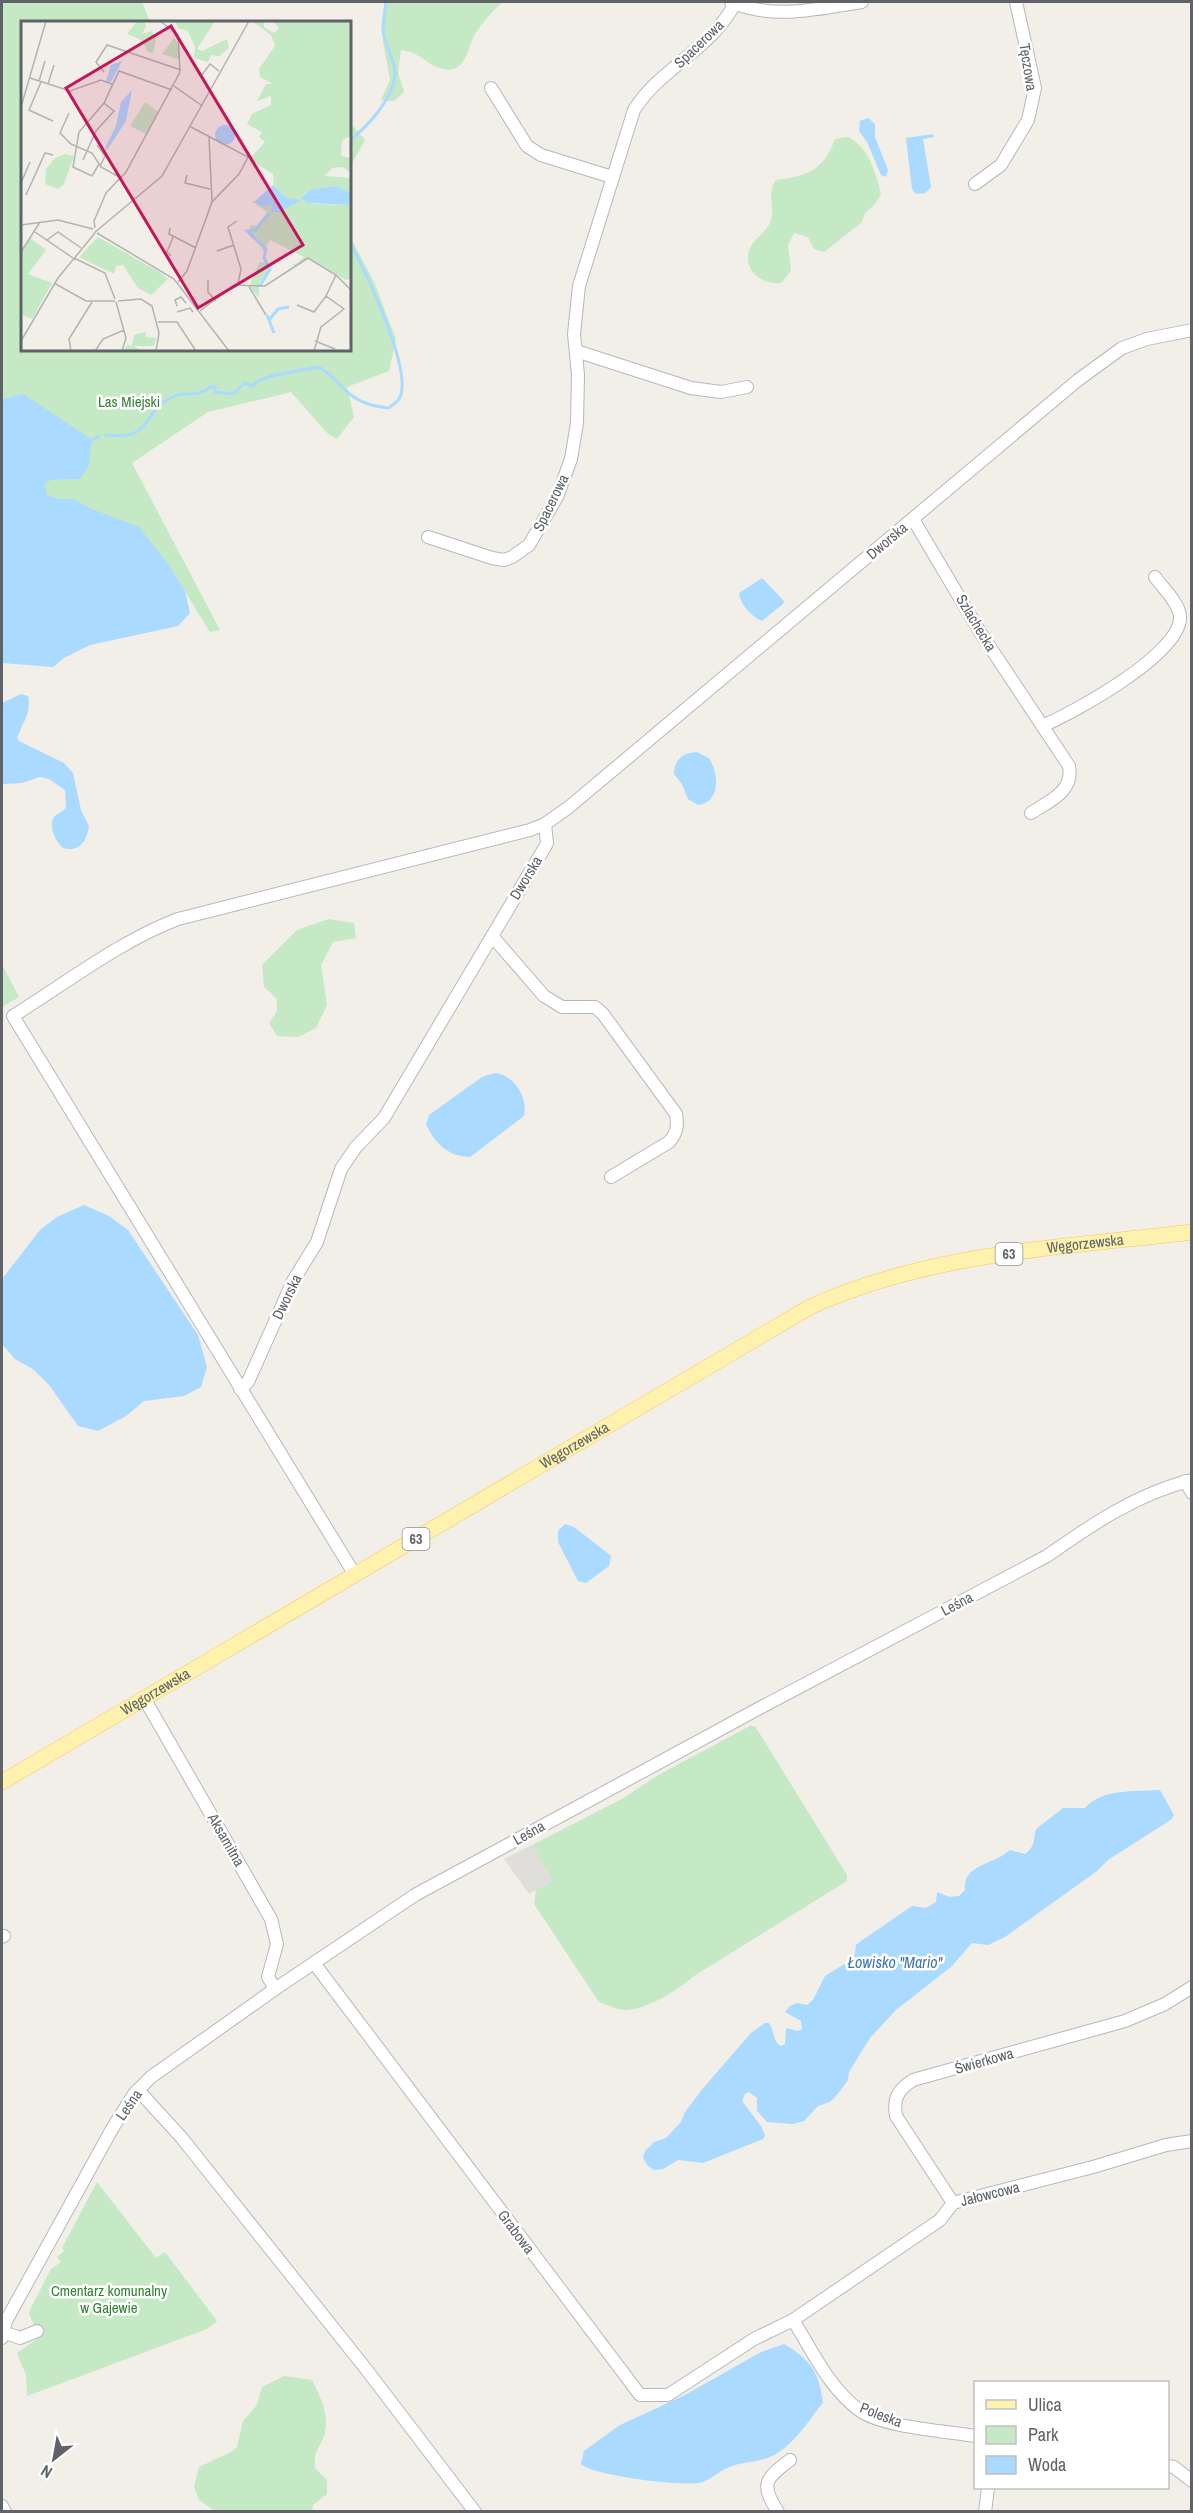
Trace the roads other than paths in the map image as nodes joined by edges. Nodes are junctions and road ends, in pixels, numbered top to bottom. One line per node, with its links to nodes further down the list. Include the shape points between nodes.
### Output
1 (733, 2): 2 (street, via 753,9 802,12); 5 (street, Spacerowa, via 721,26 641,99)
2 (862, 2)
3 (1016, 2): 6 (street, Tęczowa, via 1035,88 1028,120 1001,165)
4 (491, 88): 5 (street, via 527,146 541,155)
5 (612, 177): 8 (street, Spacerowa, via 579,286 574,313)
6 (975, 184)
7 (1191, 330): 10 (street, Dworska, via 1122,348)
8 (576, 351): 9 (street, via 691,388 721,392); 11 (street, Spacerowa, via 578,402 571,459 557,497 529,545 504,560)
9 (747, 387)
10 (913, 519): 13 (street, Szlachecka); 15 (street, Dworska)
11 (428, 537)
12 (1155, 577): 13 (street, via 1180,615 1177,633 1146,663 1109,690)
13 (1042, 726): 14 (street, Szlachecka, via 1069,766 1070,782 1059,795)
14 (1031, 813)
15 (545, 824): 16 (street, Dworska, via 547,843); 19 (street, via 178,919 112,952 13,1016)
16 (492, 936): 17 (street, via 544,996 562,1007 595,1007 603,1014 676,1114 678,1126 669,1143); 19 (street, Dworska, via 384,1118 348,1157 317,1242 293,1281 248,1382)
17 (611, 1177)
18 (1191, 1232): 22 (main road, Węgorzewska / 63, via 963,1259 906,1272 831,1298 751,1340)
19 (240, 1389): 22 (street)
20 (1188, 1481): 21 (street); 25 (street, Leśna, via 1113,1512 1047,1556 415,1895)
21 (1191, 1493)
22 (355, 1575): 23 (main road, Węgorzewska / 63)
23 (144, 1698): 24 (main road, Węgorzewska / 63); 27 (street, Aksamitna, via 271,1919 277,1944 268,1977)
24 (2, 1782)
25 (314, 1963): 27 (street, Leśna); 34 (street, Grabowa, via 640,2395 668,2395)
26 (1191, 1987): 30 (street, Świerkowa, via 1125,2022 913,2080 903,2087 894,2104 896,2116)
27 (275, 1989): 28 (street, Leśna)
28 (138, 2090): 33 (street, Leśna, via 59,2222); 42 (street, via 188,2146)
29 (1191, 2141): 30 (street, Jałowcowa)
30 (953, 2203): 31 (street, Jałowcowa, via 940,2220)
31 (793, 2320): 34 (street, Jałowcowa); 35 (street, Poleska, via 843,2396 860,2411 903,2425)
32 (37, 2331): 33 (street, via 20,2338)
33 (2, 2335)
34 (754, 2339)
35 (974, 2436)
36 (790, 2460): 43 (street, via 770,2476 766,2488)
37 (1169, 2466): 38 (street)
38 (1191, 2481)
39 (988, 2489): 44 (street)
40 (2, 2506): 41 (street)
41 (5, 2511)
42 (475, 2511)
43 (778, 2511)
44 (985, 2511)

